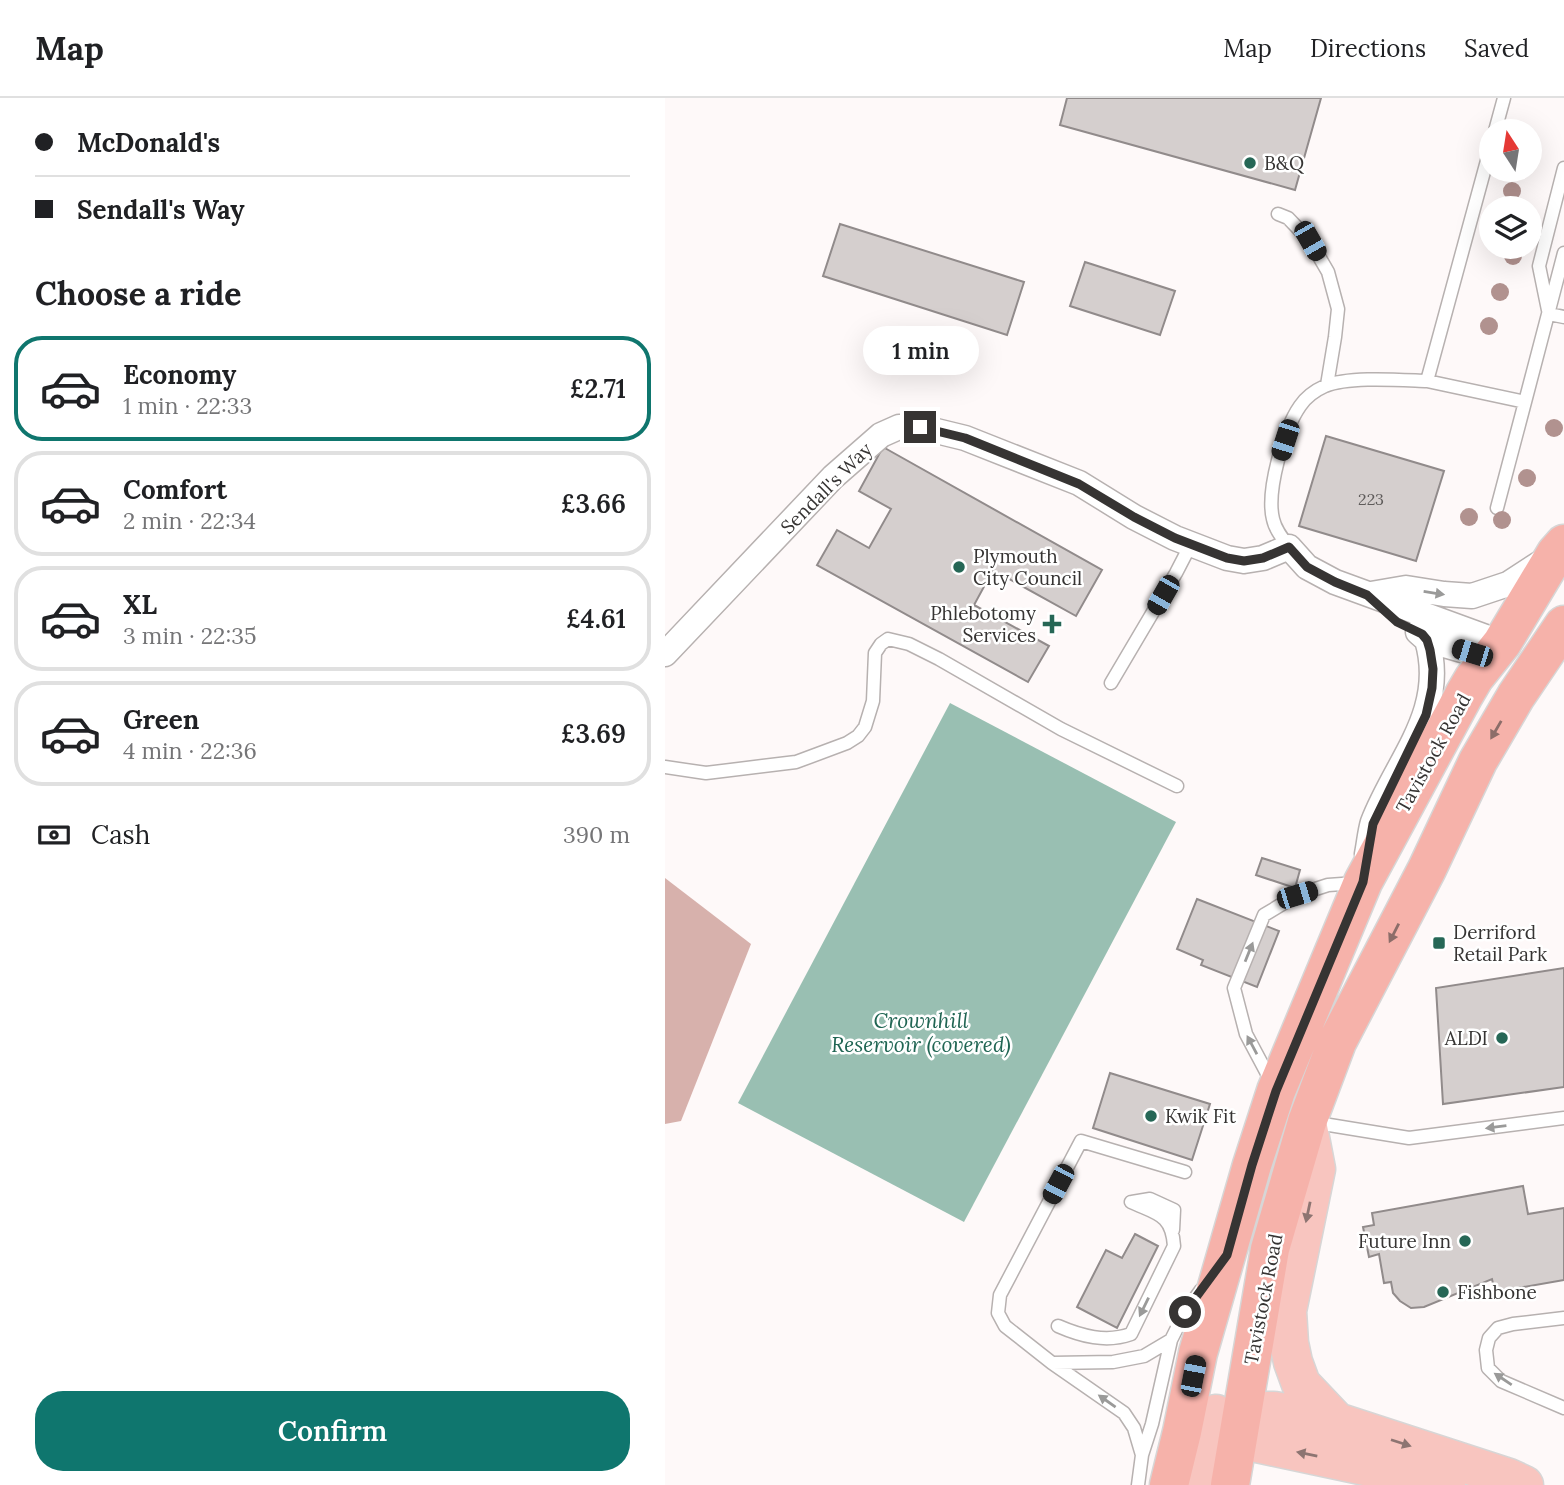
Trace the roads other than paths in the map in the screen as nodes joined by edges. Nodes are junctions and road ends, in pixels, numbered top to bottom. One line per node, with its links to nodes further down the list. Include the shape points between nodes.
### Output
1 (1504, 98): 2 (lane)
2 (1498, 119)
3 (1564, 168): 7 (lane, via 1539,266)
4 (1481, 182): 9 (lane)
5 (1278, 214): 10 (lane, via 1310,241 1328,272 1338,309)
6 (1564, 253): 7 (lane)
7 (1549, 314): 8 (lane); 11 (lane)
8 (1564, 317)
9 (1427, 381): 10 (lane); 11 (lane)
10 (1327, 385): 15 (lane, via 1301,404 1276,468 1273,520)
11 (1525, 402): 12 (lane)
12 (1497, 508)
13 (1561, 541): 16 (street, one-way to 13, via 1406,588 1472,596 1508,584); 20 (highway, Tavistock Road)
14 (1191, 544): 15 (street, Sendall's Way, via 1244,561); 21 (street, Sendall's Way, via 1054,473 965,438 899,427 881,435 833,477); 23 (lane)
15 (1289, 547): 16 (street, via 1307,567)
16 (1367, 595): 19 (street, via 1397,622); 20 (street)
17 (1564, 600): 20 (highway, via 1535,634)
18 (1564, 625): 22 (highway, Tavistock Road)
19 (1427, 640): 20 (street, via 1472,653); 26 (street, via 1433,669 1426,715 1373,824)
20 (1502, 643): 22 (highway); 26 (highway, Tavistock Road, via 1464,695)
21 (666, 651)
22 (1532, 671): 29 (highway, Tavistock Road, one-way to 29, via 1478,761 1337,1042)
23 (1111, 683)
24 (665, 767): 25 (lane, via 706,773 796,762 847,743 865,727 873,701 875,653 888,639 939,659 1061,729)
25 (1177, 786)
26 (1363, 882): 27 (highway, Tavistock Road); 27 (lane, one-way to 26, via 1246,1034 1234,988 1264,915 1297,895 1328,885)
27 (1276, 1091): 34 (highway, Tavistock Road, via 1227,1255)
28 (1564, 1118): 29 (lane, one-way to 29, via 1409,1138)
29 (1307, 1122): 37 (main road, one-way to 37, via 1317,1168 1287,1311 1289,1343 1301,1384); 38 (highway, Tavistock Road, via 1270,1249)
30 (1185, 1172): 35 (lane, via 1081,1141 1000,1295 997,1313 1005,1326)
31 (1131, 1202): 33 (lane, one-way to 33, via 1164,1216 1174,1246 1131,1334 1117,1339 1081,1336)
32 (1564, 1318): 36 (lane, one-way to 32, via 1501,1381 1488,1368 1486,1350 1498,1328)
33 (1058, 1326)
34 (1184, 1346): 35 (lane, via 1113,1362); 38 (main road, via 1210,1400); 39 (lane, Tavistock Road, via 1161,1389); 41 (highway, Tavistock Road, via 1182,1433)
35 (1052, 1363): 39 (lane, one-way to 35, via 1124,1413)
36 (1564, 1408)
37 (1336, 1422): 38 (main road); 45 (main road, one-way to 45)
38 (1249, 1426): 42 (main road, Tavistock Road, via 1210,1444); 43 (highway, Tavistock Road); 44 (main road, one-way to 38)
39 (1142, 1455): 40 (lane, Tavistock Road)
40 (1138, 1485)
41 (1170, 1485)
42 (1201, 1485)
43 (1230, 1485)
44 (1445, 1485)
45 (1524, 1485)

